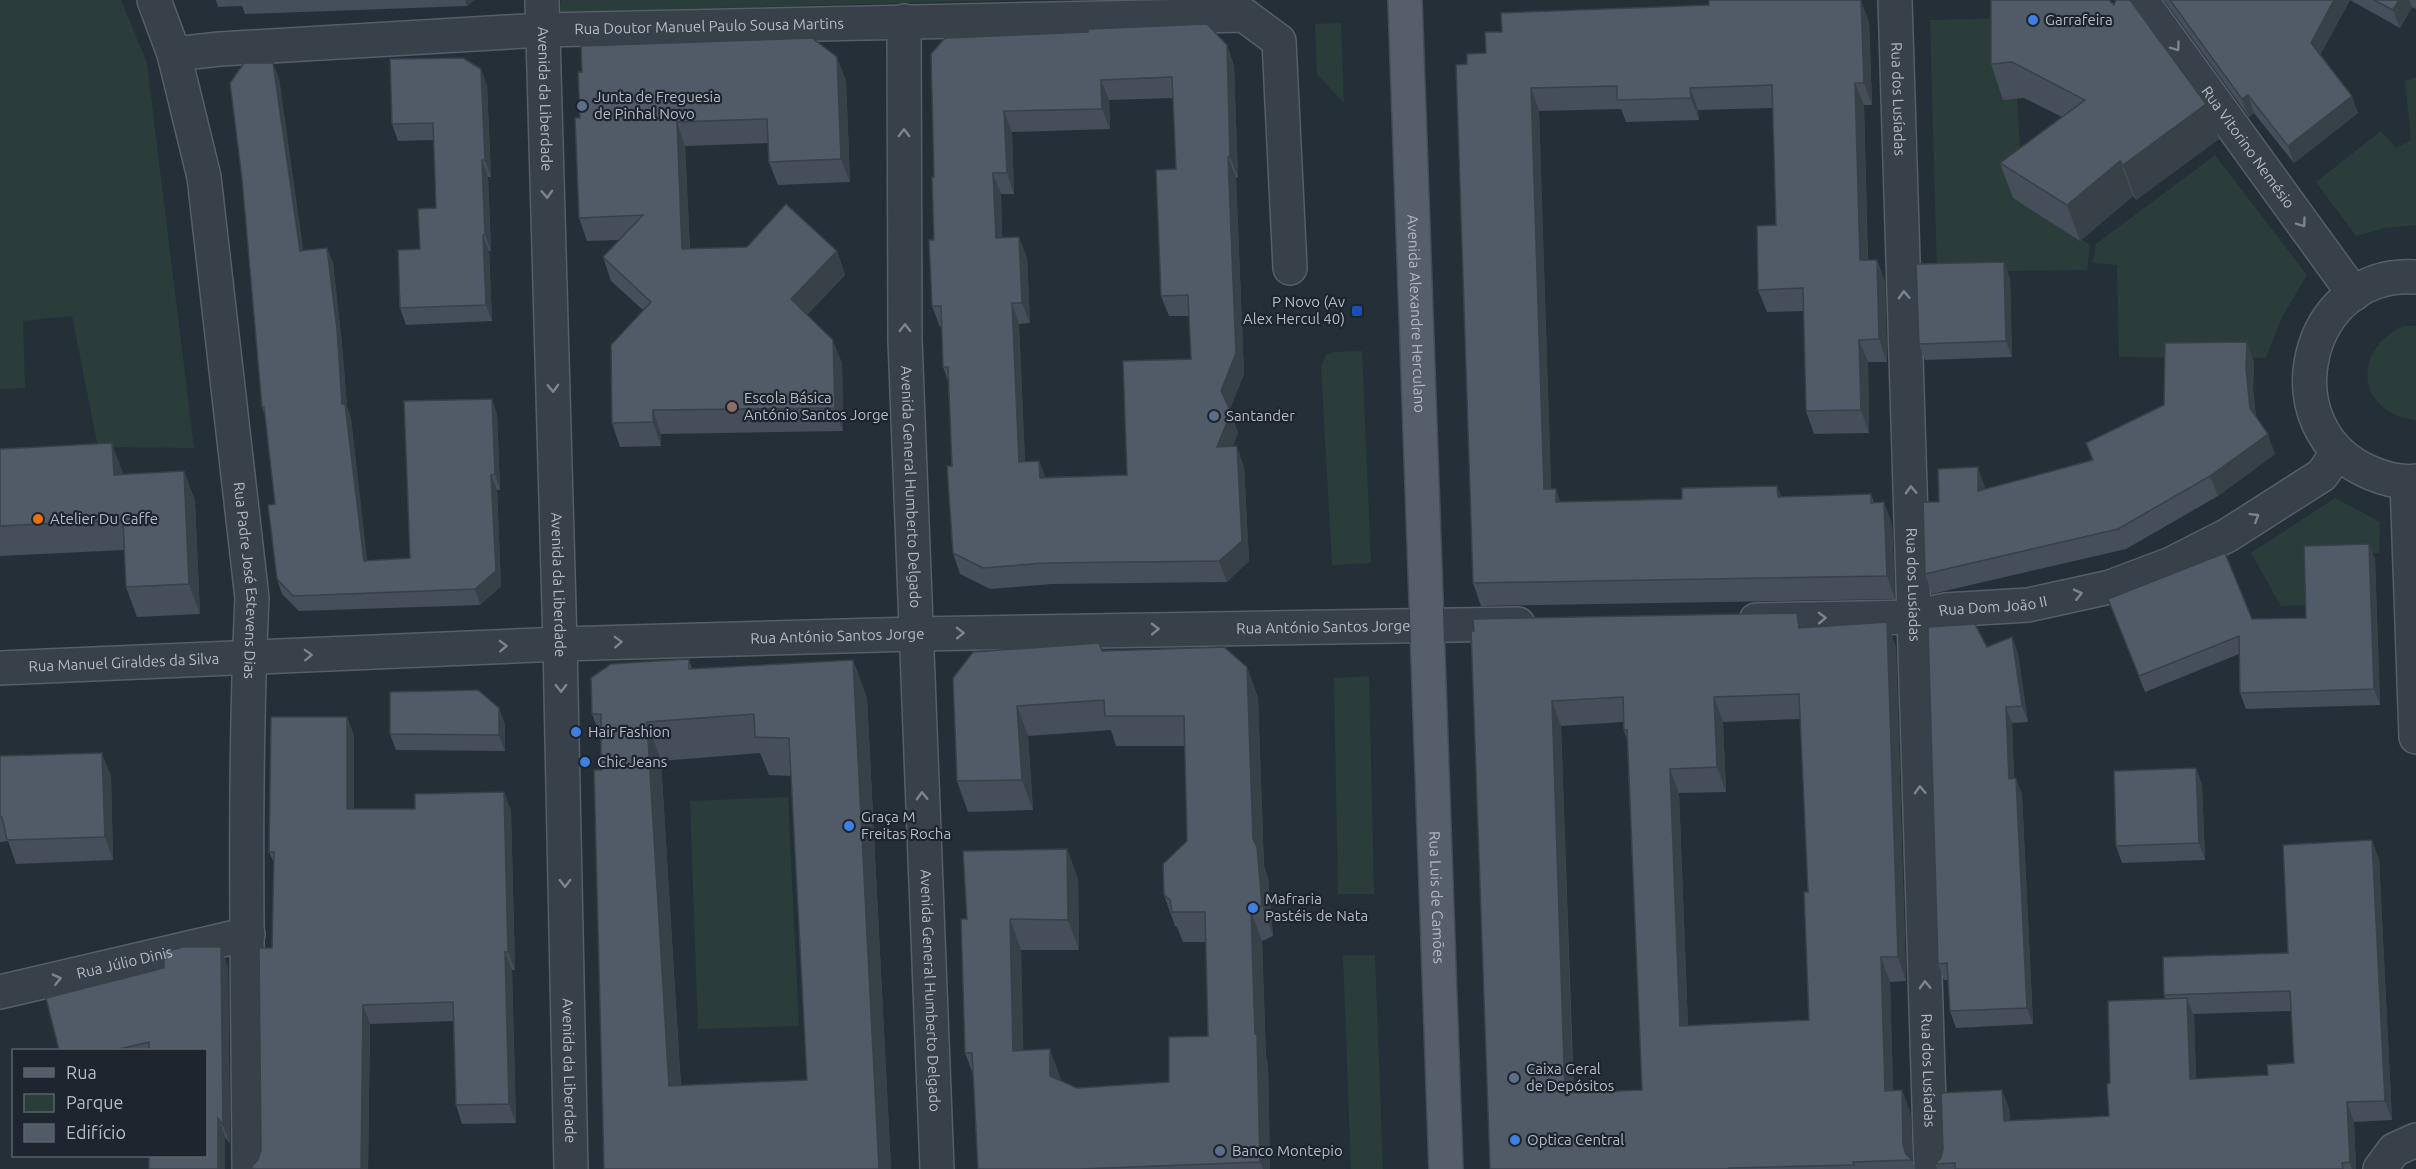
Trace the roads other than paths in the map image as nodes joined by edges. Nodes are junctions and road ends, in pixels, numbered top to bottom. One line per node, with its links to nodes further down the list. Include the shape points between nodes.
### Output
1 (154, 0): 7 (street, Rua Padre José Estevens Dias)
2 (1405, 0): 16 (main road, Avenida Alexandre Herculano)
3 (1895, 0): 13 (street, Rua dos Lusíadas, one-way to 3)
4 (2141, 0): 10 (street, Rua Vitorino Nemésio, one-way to 10)
5 (542, 15): 6 (street, Rua Doutor Manuel Paulo Sousa Martins); 7 (street, Rua Doutor Manuel Paulo Sousa Martins); 18 (street, Avenida da Liberdade, one-way to 18)
6 (904, 21): 8 (street, Rua Doutor Manuel Paulo Sousa Martins, via 1244,15 1279,41); 17 (street, Avenida General Humberto Delgado, one-way to 6, via 905,340)
7 (174, 54): 19 (street, Rua Padre José Estevens Dias, via 204,177 252,598)
8 (1290, 268)
9 (2416, 277): 10 (street, via 2379,282)
10 (2354, 294): 11 (street, via 2331,314 2316,340 2309,369 2310,399 2321,428)
11 (2338, 452): 12 (street, via 2358,468 2382,478); 13 (street, Rua Dom João II, one-way to 11, via 1945,610 2028,605 2110,587 2171,564 2228,535 2322,475)
12 (2412, 482): 21 (street)
13 (1914, 617): 14 (street, Rua Dom João II, one-way to 13); 29 (street, Rua dos Lusíadas, one-way to 13)
14 (1728, 620)
15 (1553, 623): 16 (street)
16 (1427, 626): 17 (street, Rua António Santos Jorge, one-way to 16); 28 (main road, Rua Luis de Camões)
17 (915, 634): 18 (street, Rua António Santos Jorge, one-way to 17); 27 (street, Avenida General Humberto Delgado, one-way to 17)
18 (560, 644): 19 (street, Rua António Santos Jorge, one-way to 18); 26 (street, Avenida da Liberdade, one-way to 26)
19 (250, 657): 20 (street, Rua Manuel Giraldes da Silva); 22 (street, Rua Padre José Estevens Dias)
20 (0, 668)
21 (2416, 737)
22 (248, 934): 23 (street, Rua Júlio Dinis, one-way to 22); 25 (street, Rua Padre José Estevens Dias)
23 (0, 992)
24 (2416, 1140): 30 (street, via 2394,1150)
25 (249, 1169)
26 (571, 1169)
27 (937, 1169)
28 (1446, 1169)
29 (1931, 1169)
30 (2380, 1169)

